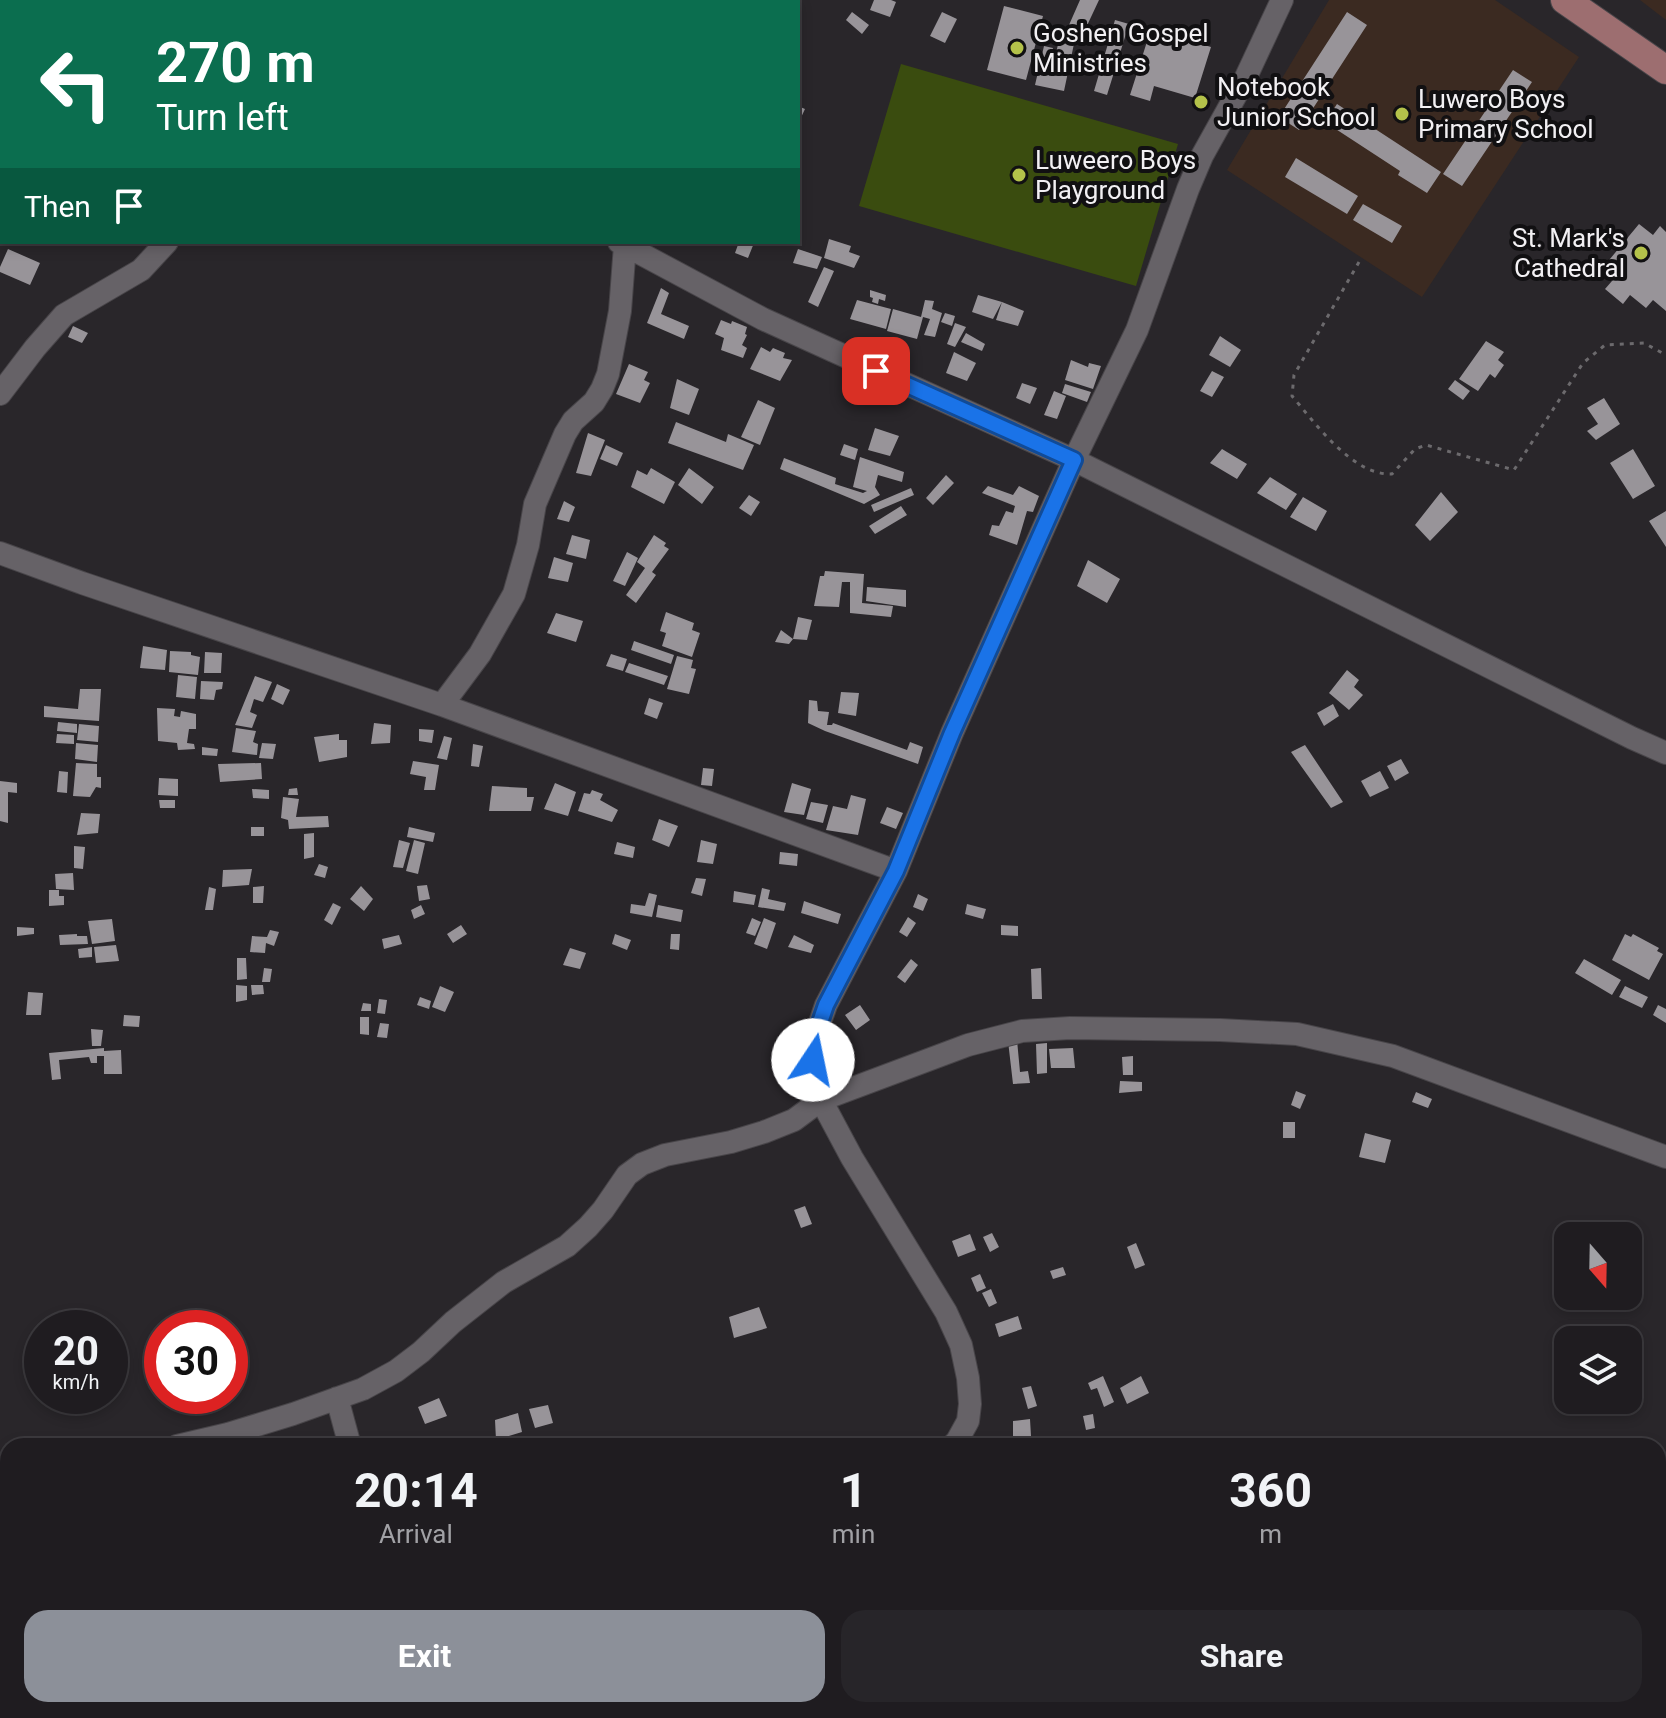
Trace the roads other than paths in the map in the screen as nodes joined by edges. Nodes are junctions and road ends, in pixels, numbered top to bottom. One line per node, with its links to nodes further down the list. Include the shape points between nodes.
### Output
1 (1282, 0): 7 (street, via 1202,156 1137,330)
2 (1565, 0): 3 (main road)
3 (1666, 70)
4 (165, 244): 6 (street, via 141,270 64,315)
5 (622, 244): 7 (street, via 763,319); 9 (street, via 620,311 608,374 594,402 565,434 535,504 514,594 480,654)
6 (0, 394)
7 (1074, 460): 10 (street); 11 (street)
8 (0, 553): 9 (street)
9 (442, 705): 11 (street)
10 (1666, 753)
11 (896, 871): 12 (street, via 816,1034 813,1060)
12 (821, 1100): 13 (street, via 968,1045 1022,1031 1297,1034 1393,1056); 14 (street, via 794,1120 764,1132 642,1164 567,1246 504,1282 396,1371); 17 (street, via 961,1345 970,1404)
13 (1666, 1157)
14 (337, 1398): 15 (street); 16 (street)
15 (211, 1438)
16 (348, 1438)
17 (959, 1438)

